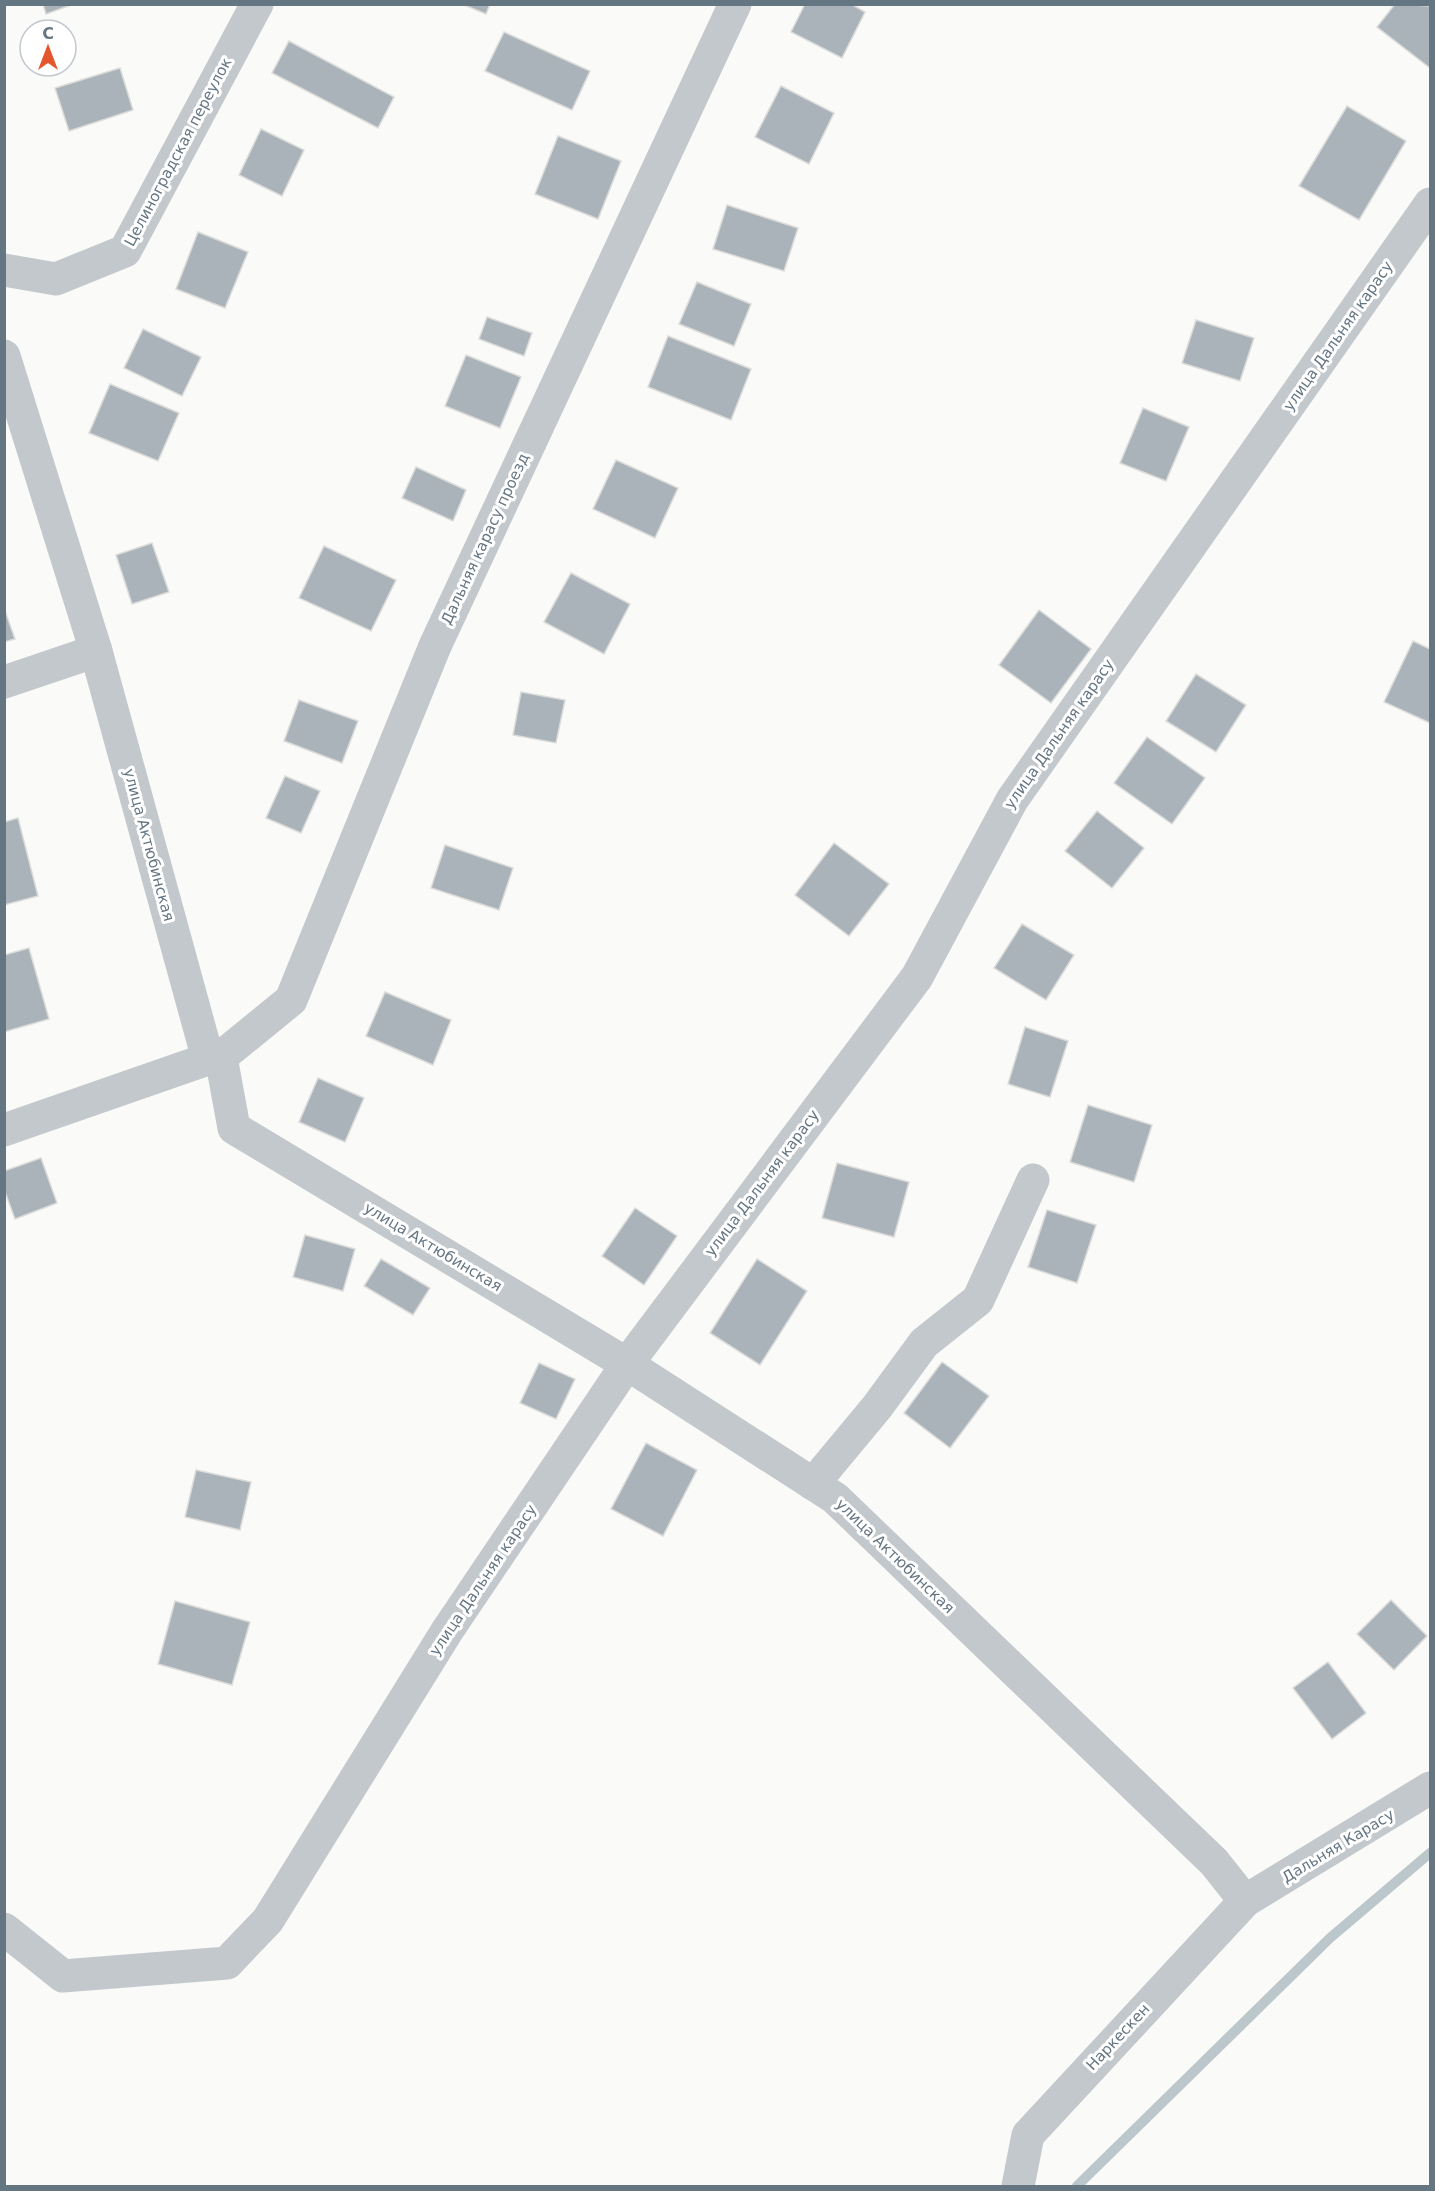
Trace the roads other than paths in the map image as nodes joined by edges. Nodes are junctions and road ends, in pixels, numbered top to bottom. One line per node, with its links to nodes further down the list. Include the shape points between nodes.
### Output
1 (257, 4): 4 (street, Целиноградская переулок, via 125,251 56,279)
2 (735, 4): 8 (street, Дальняя карасу проезд, via 435,646 291,1000)
3 (1431, 204): 11 (street, улица Дальняя карасу, via 1012,800 917,977)
4 (4, 270)
5 (4, 357): 6 (street, улица Актюбинская)
6 (96, 651): 7 (street); 8 (street, улица Актюбинская)
7 (4, 682)
8 (215, 1058): 9 (street, Дальняя карасу проезд); 11 (street, улица Актюбинская, via 234,1128)
9 (4, 1130)
10 (1033, 1180): 12 (street, via 978,1300 924,1343)
11 (627, 1364): 12 (street, улица Актюбинская); 15 (street, улица Дальняя карасу, via 447,1631 268,1920 227,1962 63,1976)
12 (813, 1484): 14 (street, улица Актюбинская, via 835,1498 1214,1862)
13 (1431, 1788): 14 (street, Дальняя Карасу)
14 (1245, 1901): 16 (street, Наркескен, via 1028,2135)
15 (4, 1929)
16 (1018, 2187)

